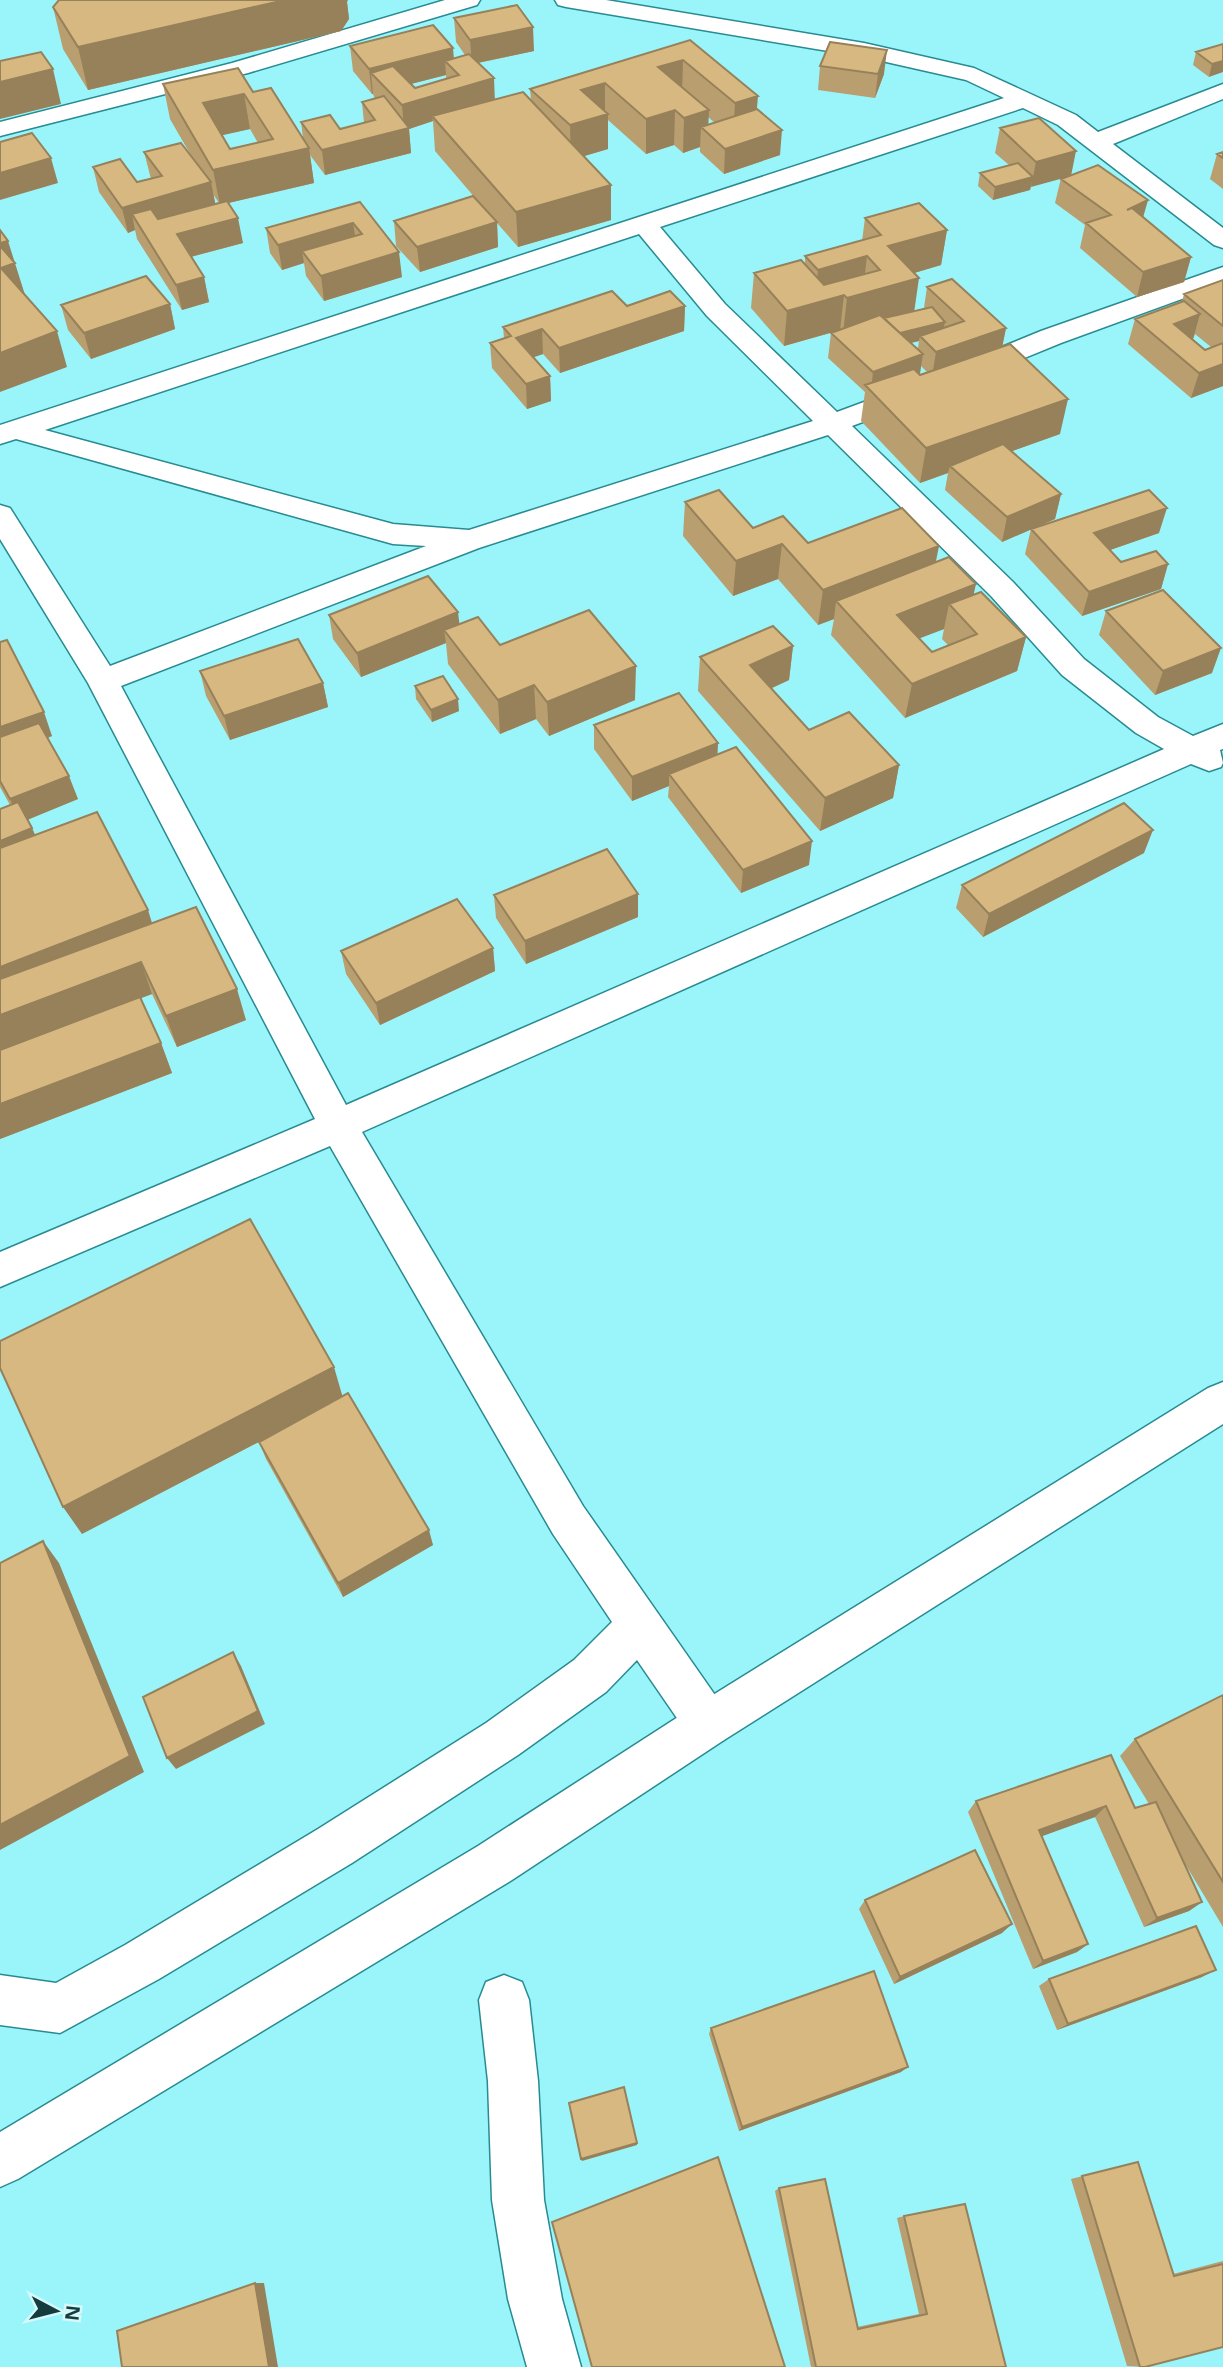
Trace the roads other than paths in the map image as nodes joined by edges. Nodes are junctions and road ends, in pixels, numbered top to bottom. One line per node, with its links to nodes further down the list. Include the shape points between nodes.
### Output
1 (469, 0): 5 (main road, via 240,68)
2 (566, 0): 4 (main road, via 864,50 974,75)
3 (1223, 91): 6 (main road)
4 (1026, 99): 6 (main road); 7 (main road)
5 (0, 130)
6 (1098, 141): 8 (main road)
7 (643, 223): 10 (main road, via 716,310); 11 (main road)
8 (1223, 240)
9 (1223, 275): 10 (main road, via 1051,337)
10 (836, 425): 14 (main road); 17 (main road, via 1002,589 1073,667 1147,725)
11 (7, 432): 13 (main road)
12 (0, 515): 16 (main road)
13 (393, 534): 14 (main road); 15 (main road)
14 (473, 539): 15 (main road)
15 (411, 563): 16 (main road)
16 (103, 681): 18 (main road)
17 (1213, 751): 18 (main road)
18 (338, 1126): 19 (main road); 21 (main road, via 568,1520)
19 (0, 1270)
20 (1223, 1401): 22 (main road)
21 (639, 1626): 22 (main road); 23 (main road, via 590,1675 502,1739 142,1962 60,2008)
22 (708, 1724): 25 (main road, via 495,1863)
23 (0, 2000)
24 (504, 2000): 26 (main road, via 518,2200 535,2299)
25 (0, 2161)
26 (554, 2367)

